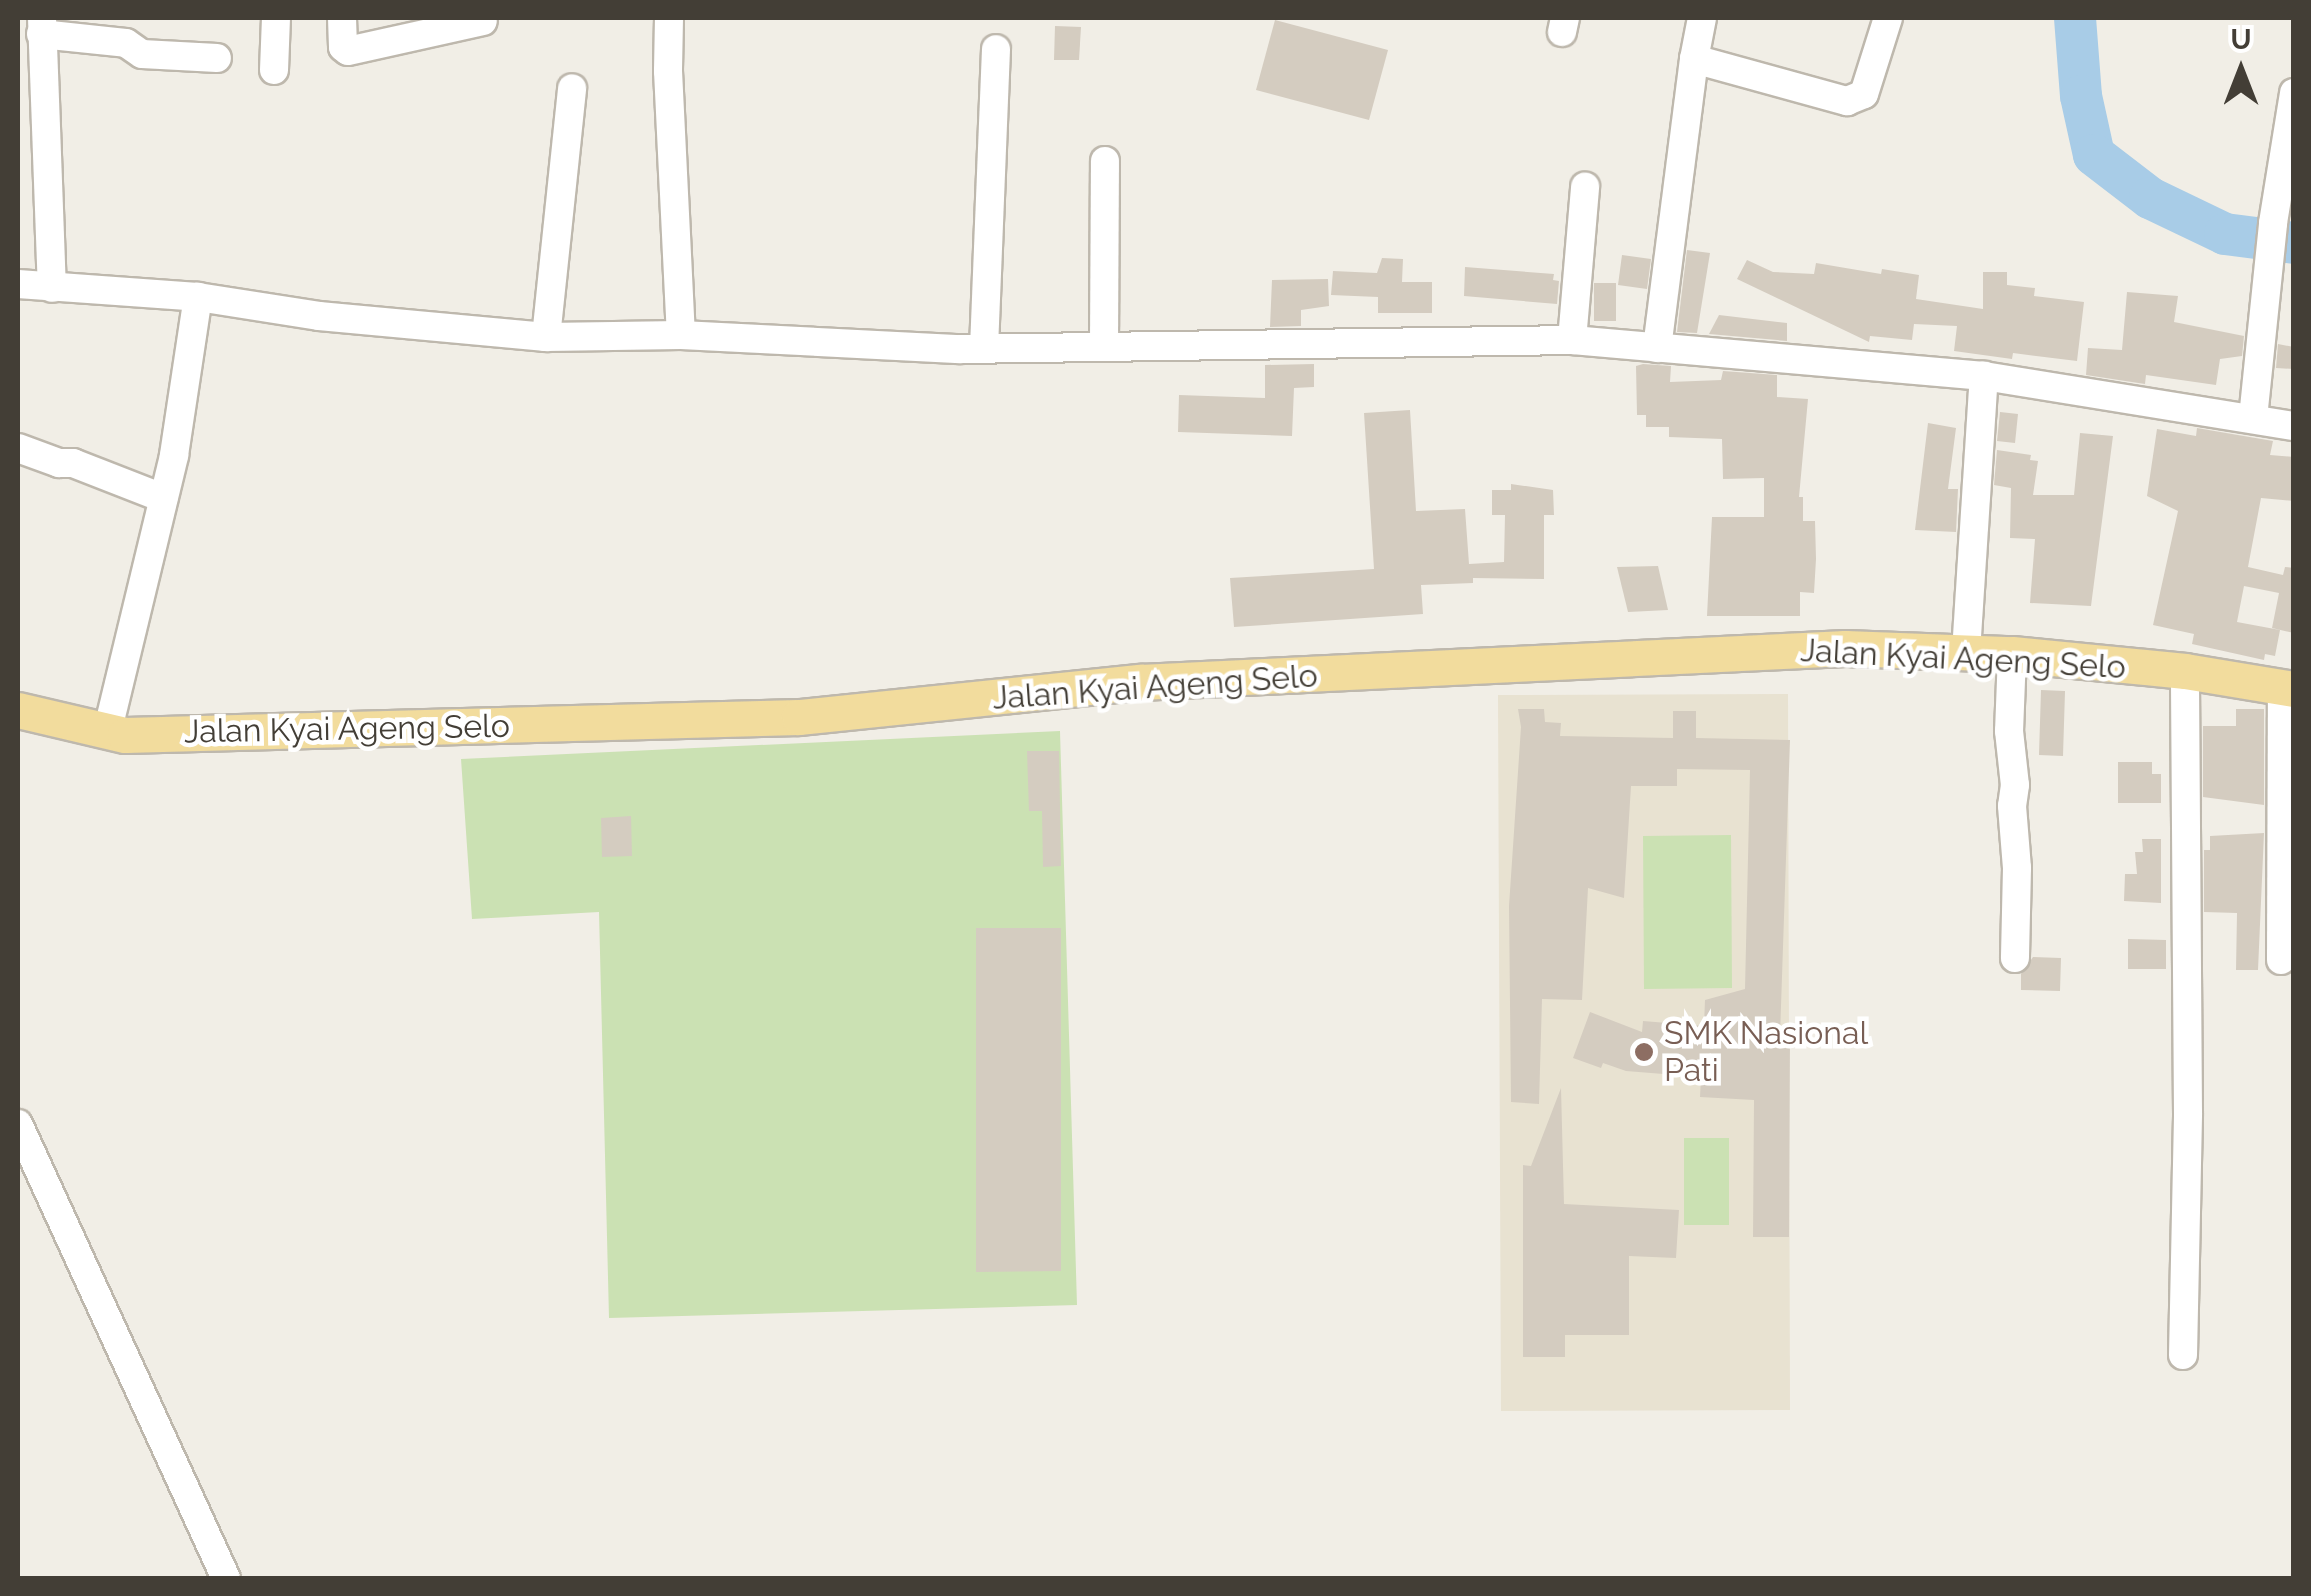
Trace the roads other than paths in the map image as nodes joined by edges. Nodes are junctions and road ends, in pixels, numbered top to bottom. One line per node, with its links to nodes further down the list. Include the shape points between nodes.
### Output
1 (276, 18): 12 (street)
2 (342, 18): 7 (street, via 348,51)
3 (669, 18): 21 (street)
4 (1702, 18): 11 (street)
5 (1888, 18): 11 (street, via 1864,94 1855,101)
6 (482, 21): 7 (street)
7 (444, 23)
8 (41, 26): 10 (street, via 126,44 142,54); 19 (street)
9 (996, 49): 25 (street)
10 (217, 58)
11 (1694, 59): 26 (street)
12 (274, 70)
13 (572, 88): 22 (street)
14 (2294, 93): 17 (street)
15 (1105, 161): 24 (street)
16 (1584, 188): 23 (street)
17 (2281, 219): 28 (street, via 2269,256)
18 (18, 284): 19 (street)
19 (52, 288): 20 (street)
20 (198, 298): 22 (street); 31 (street)
21 (681, 336): 22 (street); 25 (street)
22 (546, 337)
23 (1572, 340): 24 (street); 26 (street)
24 (1104, 346): 25 (street)
25 (984, 348)
26 (1657, 348): 27 (street)
27 (1984, 376): 28 (street); 32 (street)
28 (2254, 418): 29 (street)
29 (2294, 426)
30 (18, 448): 31 (street)
31 (163, 498): 37 (street)
32 (1966, 652): 33 (main road, Jalan Kyai Ageng Selo); 37 (main road, Jalan Kyai Ageng Selo, via 1845,648 1140,682 799,717)
33 (2012, 654): 34 (main road, Jalan Kyai Ageng Selo); 39 (street)
34 (2185, 671): 35 (main road, Jalan Kyai Ageng Selo); 42 (street)
35 (2288, 688): 38 (street)
36 (18, 710): 37 (main road, Jalan Kyai Ageng Selo)
37 (107, 732)
38 (2286, 834): 40 (street)
39 (2015, 958)
40 (2281, 960)
41 (18, 1124): 43 (street)
42 (2183, 1355)
43 (226, 1578)

